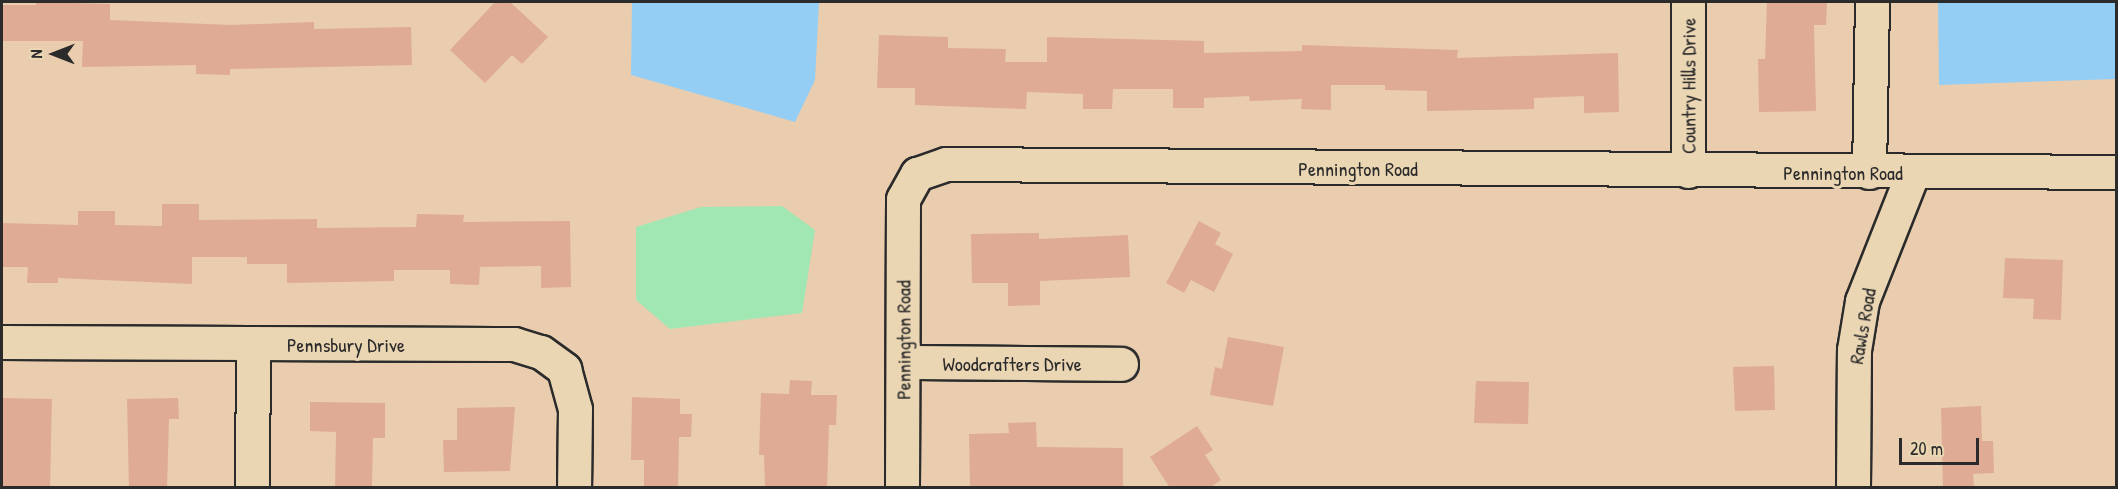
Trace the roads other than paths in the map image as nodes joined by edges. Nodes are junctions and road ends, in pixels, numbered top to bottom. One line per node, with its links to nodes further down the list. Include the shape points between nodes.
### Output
1 (1688, 2): 3 (street, Country Hills Drive)
2 (1872, 2): 4 (street)
3 (1688, 171): 4 (street, Pennington Road); 9 (street, Pennington Road, via 946,164 917,174 903,199)
4 (1869, 172): 5 (street, Pennington Road)
5 (1913, 172): 6 (street, Pennington Road); 14 (street, Rawls Road, via 1862,301 1854,350)
6 (2116, 172)
7 (2, 342): 8 (street, Pennsbury Drive)
8 (253, 344): 11 (street); 12 (street, Pennsbury Drive, via 514,344 541,352 564,369 571,386)
9 (903, 362): 10 (street, Woodcrafters Drive); 13 (street, Pennington Road)
10 (1121, 363)
11 (252, 488)
12 (574, 488)
13 (902, 488)
14 (1853, 488)

